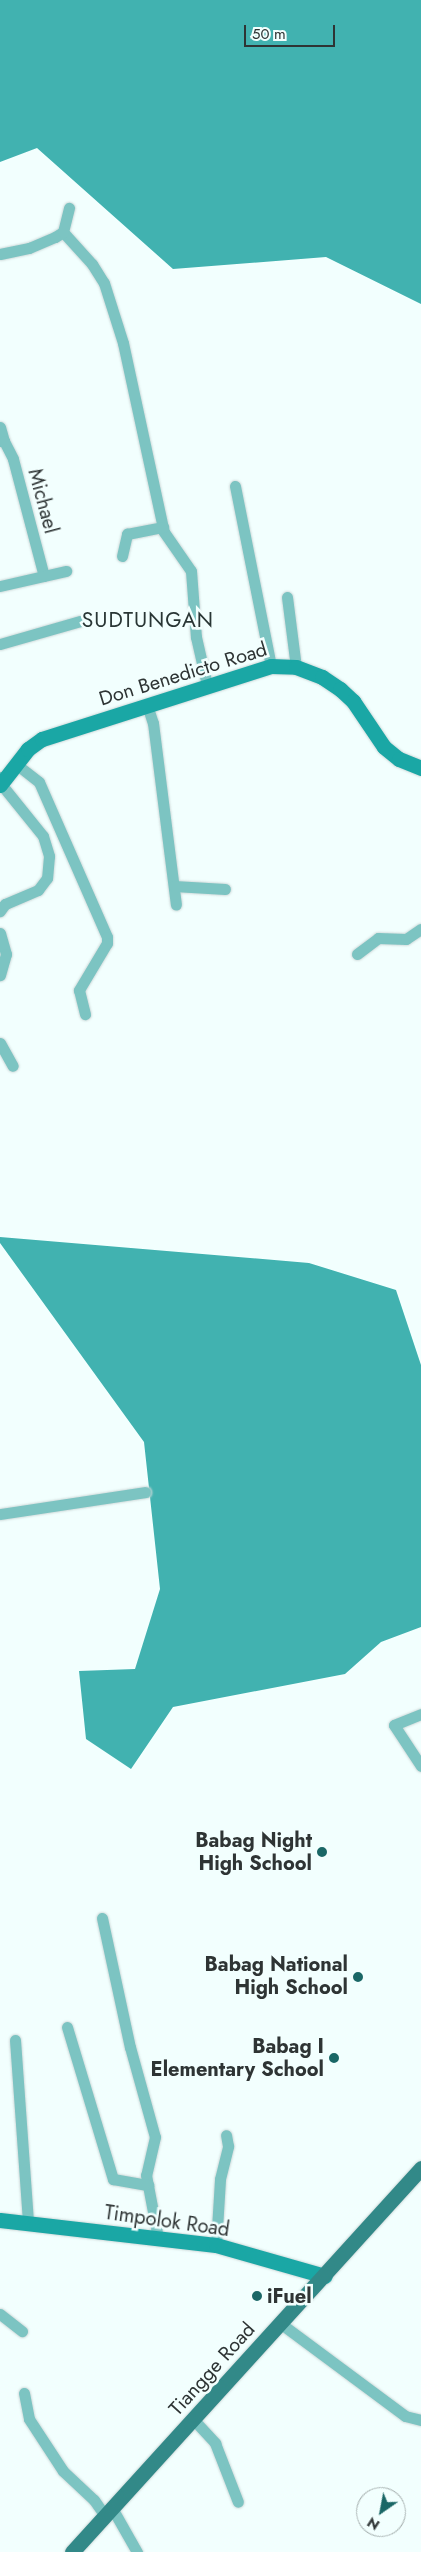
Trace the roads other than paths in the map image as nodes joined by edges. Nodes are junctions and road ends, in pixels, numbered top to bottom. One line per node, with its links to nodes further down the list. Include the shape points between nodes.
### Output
1 (69, 208): 2 (street)
2 (63, 232): 3 (street, via 29,248); 7 (street, via 92,264 104,283 123,343)
3 (0, 254)
4 (0, 427): 5 (street, Michael)
5 (2, 441): 10 (street, Michael, via 13,459)
6 (235, 486): 15 (street)
7 (163, 527): 8 (street, via 128,534); 17 (street, via 191,571 196,637)
8 (122, 556)
9 (66, 571): 10 (street)
10 (44, 576): 11 (street)
11 (0, 586)
12 (287, 597): 16 (street)
13 (80, 621): 14 (street)
14 (0, 644)
15 (271, 666): 16 (street, Don Benedicto Road); 17 (street, Don Benedicto Road)
16 (296, 667): 20 (street, Don Benedicto Road, via 340,688 353,701 384,747)
17 (206, 685): 18 (street, Don Benedicto Road)
18 (147, 705): 19 (street, Don Benedicto Road, via 42,740); 22 (street, via 153,723)
19 (16, 764): 21 (street, Don Benedicto Road); 30 (street, via 39,782 107,938 108,943 79,990)
20 (421, 768)
21 (0, 782): 25 (street, via 43,836 49,856 47,878 38,890 5,904)
22 (174, 886): 23 (street); 24 (street)
23 (225, 889)
24 (176, 905)
25 (0, 911)
26 (421, 929): 28 (street, via 406,939 378,938)
27 (0, 933): 29 (street, via 6,954)
28 (358, 954)
29 (0, 975)
30 (85, 1014)
31 (0, 1043): 32 (street)
32 (13, 1066)
33 (145, 1492): 34 (street)
34 (0, 1514)
35 (421, 1714): 36 (street, via 394,1725)
36 (421, 1766)
37 (102, 1918): 42 (street, via 130,2047 155,2137 146,2175)
38 (66, 2027): 42 (street, via 113,2179)
39 (16, 2040): 44 (street)
40 (226, 2135): 46 (street, via 228,2146 220,2179)
41 (421, 2168): 47 (main road, Tiangge Road)
42 (148, 2185): 45 (street)
43 (0, 2220): 44 (street, Timpolok Road)
44 (28, 2222): 45 (street, Timpolok Road)
45 (158, 2238): 46 (street, Timpolok Road)
46 (216, 2246): 47 (street, Timpolok Road)
47 (325, 2276): 49 (main road, Tiangge Road)
48 (0, 2314): 50 (street)
49 (280, 2323): 52 (main road, Tiangge Road); 53 (street, via 405,2416)
50 (22, 2331)
51 (24, 2393): 55 (street, via 29,2420 63,2471)
52 (193, 2420): 54 (street, via 215,2443); 55 (main road, Tiangge Road)
53 (421, 2420)
54 (238, 2502)
55 (109, 2512): 56 (main road, Tiangge Road); 57 (street)
56 (72, 2552)
57 (137, 2552)

